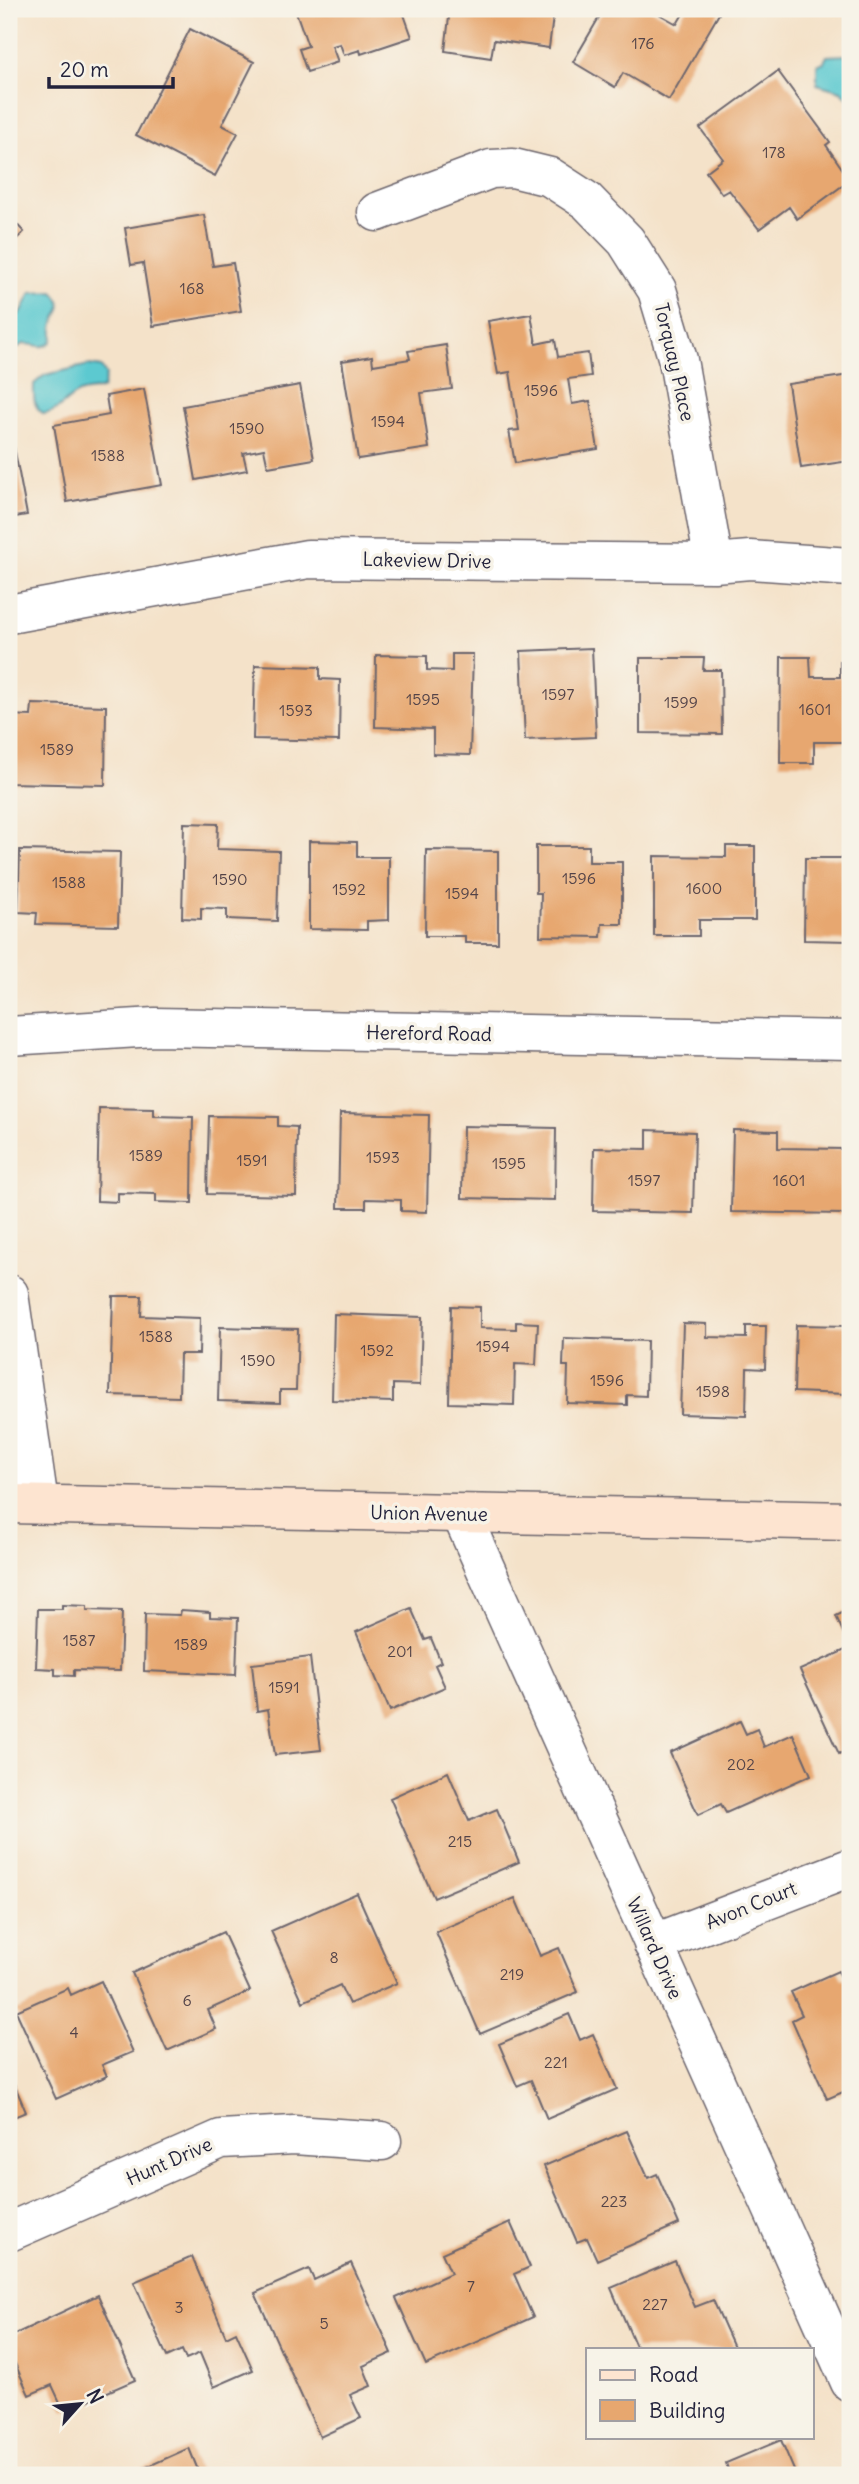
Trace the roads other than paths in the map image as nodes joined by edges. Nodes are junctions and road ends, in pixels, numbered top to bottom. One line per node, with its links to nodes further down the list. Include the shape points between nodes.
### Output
1 (377, 212): 2 (street, Torquay Place, via 491,169 513,168 550,177 587,201 626,240 657,290 678,360)
2 (714, 563): 3 (street, Lakeview Drive, via 750,560); 4 (street, Lakeview Drive, via 307,559)
3 (850, 567)
4 (9, 614)
5 (9, 1036): 6 (street, Hereford Road, via 155,1027)
6 (850, 1040)
7 (9, 1294): 8 (street)
8 (24, 1504): 9 (main road, Union Avenue)
9 (461, 1514): 10 (main road, Union Avenue); 12 (street, Willard Drive)
10 (850, 1521)
11 (850, 1868): 12 (street, Avon Court)
12 (653, 1944): 15 (street, Willard Drive)
13 (382, 2141): 14 (street, Hunt Drive, via 294,2135 221,2139)
14 (9, 2232)
15 (850, 2382)

